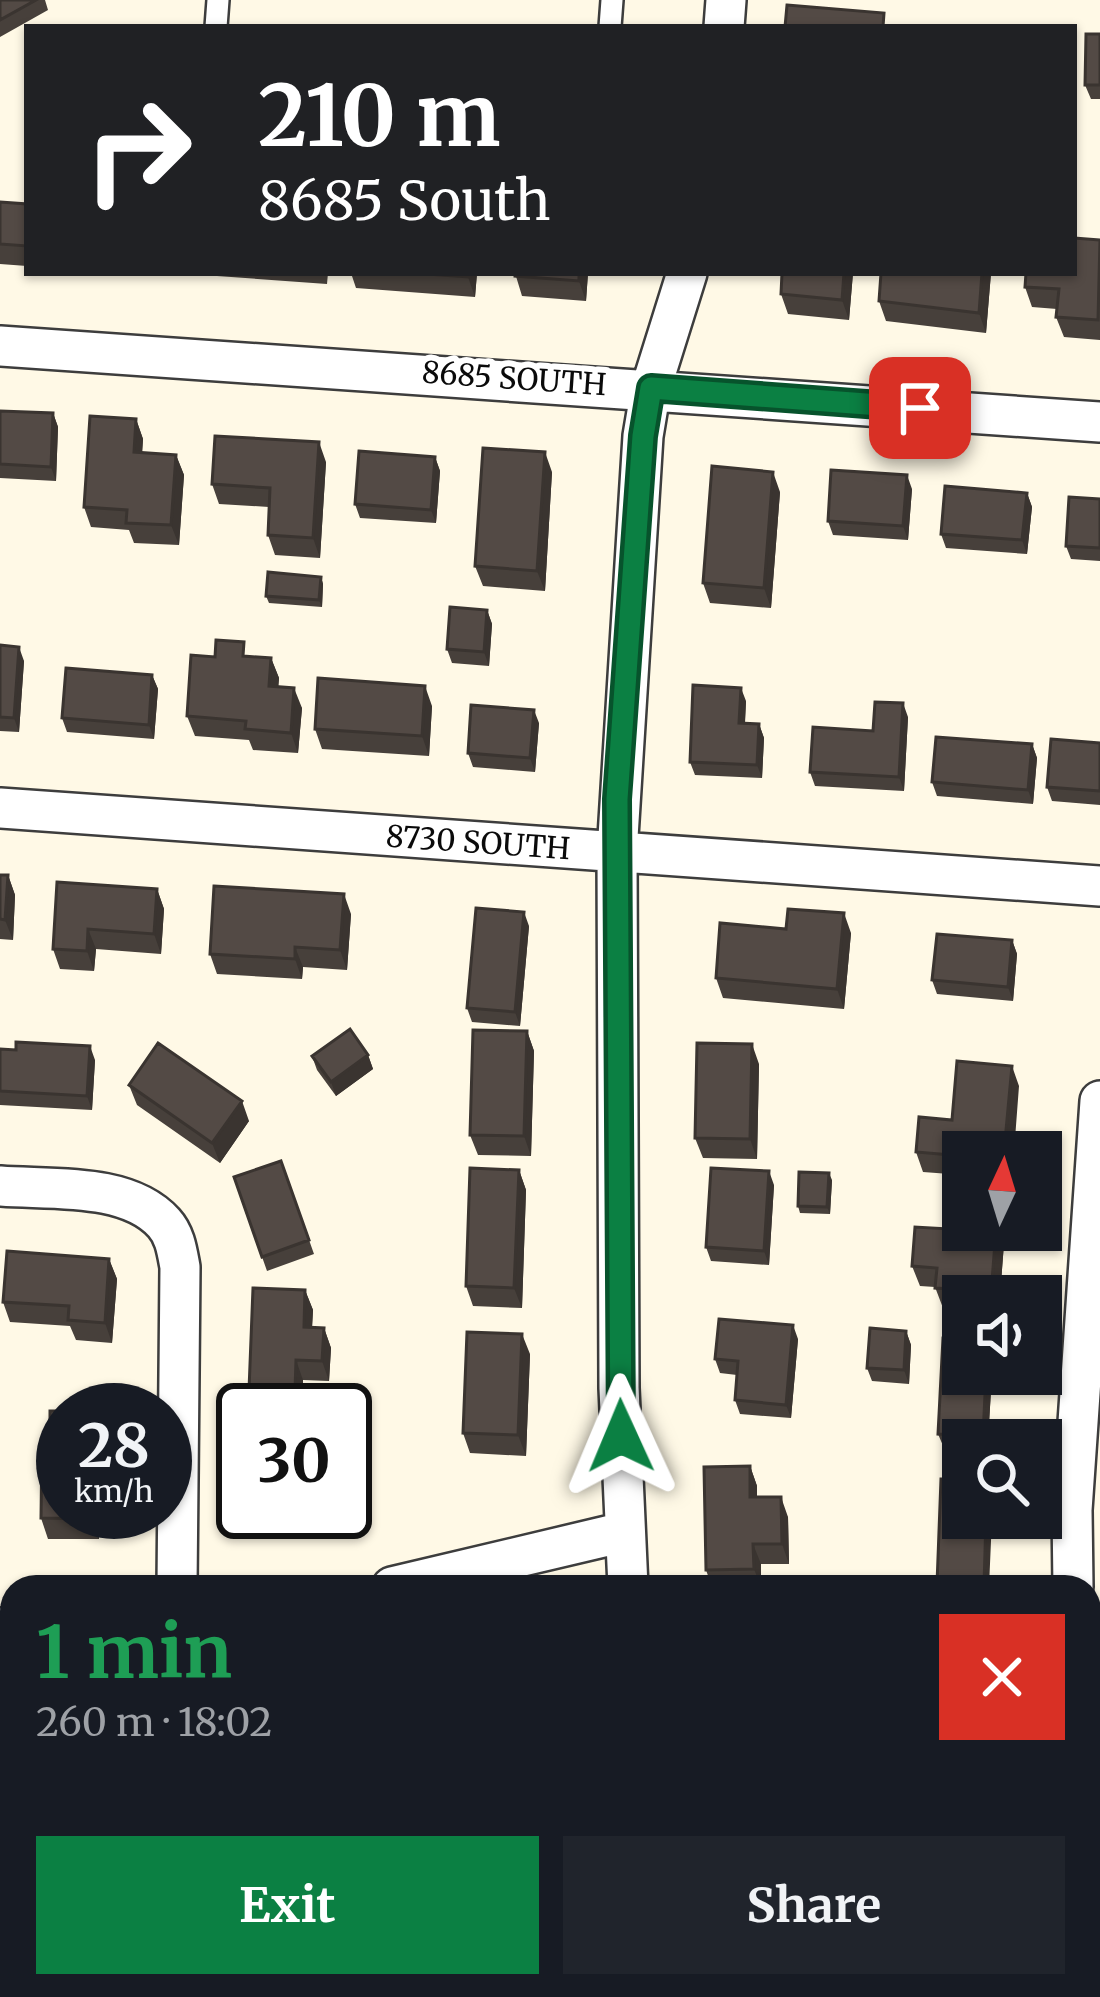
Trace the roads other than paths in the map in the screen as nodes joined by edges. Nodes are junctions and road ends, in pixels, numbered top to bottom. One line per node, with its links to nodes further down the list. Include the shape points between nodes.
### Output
1 (686, 276): 3 (street)
2 (0, 346): 3 (street, 8685 SOUTH)
3 (651, 388): 4 (street, 8685 SOUTH); 6 (street)
4 (1100, 422)
5 (0, 808): 6 (street, 8730 SOUTH)
6 (616, 853): 7 (street, 8730 SOUTH); 10 (street)
7 (1100, 886)
8 (1100, 1101): 14 (street)
9 (0, 1186): 11 (street, via 139,1204 175,1242)
10 (623, 1532): 12 (street); 13 (street)
11 (177, 1575)
12 (442, 1575)
13 (627, 1575)
14 (1073, 1575)

